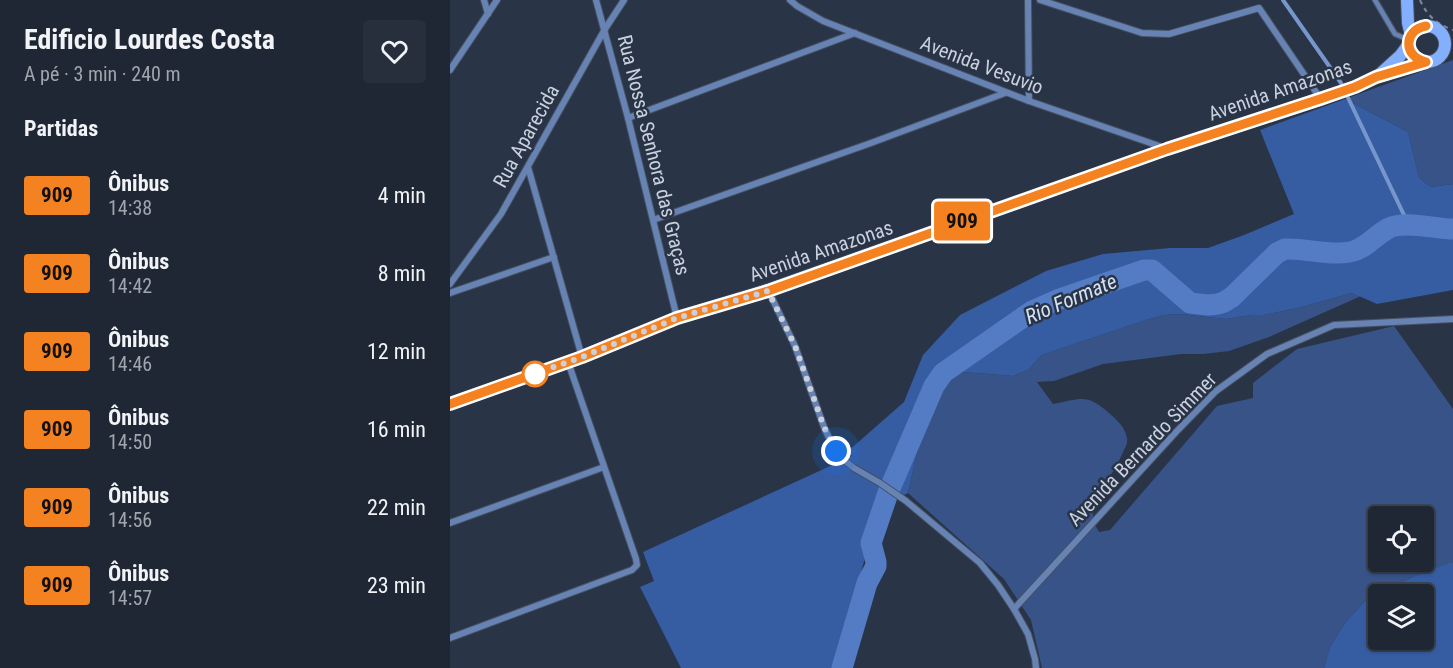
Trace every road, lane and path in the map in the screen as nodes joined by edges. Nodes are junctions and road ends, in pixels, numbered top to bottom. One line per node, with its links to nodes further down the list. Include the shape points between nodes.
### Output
1 (484, 0): 13 (street)
2 (497, 0): 13 (street)
3 (596, 0): 15 (street, Rua Nossa Senhora das Graças)
4 (624, 0): 15 (street, Rua Aparecida)
5 (790, 0): 16 (street, Avenida Vesuvio, via 823,21)
6 (1028, 0): 26 (street)
7 (1040, 0): 12 (street, via 1142,33 1169,34)
8 (1254, 0): 12 (street)
9 (1375, 0): 18 (lane, via 1395,34)
10 (1408, 0): 14 (street); 18 (street)
11 (1420, 0): 17 (path, via 1433,20)
12 (1259, 8): 25 (street)
13 (488, 15): 22 (street)
14 (1430, 27): 17 (street); 18 (street, via 1419,28)
15 (605, 29): 27 (street, Rua Nossa Senhora das Graças); 29 (street, Rua Aparecida)
16 (855, 33): 24 (street, Avenida Vesuvio); 27 (street)
17 (1450, 35): 20 (street)
18 (1410, 40): 21 (street, via 1414,56); 23 (street, Avenida Amazonas, via 1400,56)
19 (1453, 51): 20 (street)
20 (1439, 57): 21 (street)
21 (1426, 62): 23 (street, Avenida Amazonas)
22 (450, 70)
23 (1376, 77): 25 (street, Avenida Amazonas)
24 (1006, 93): 26 (street, Avenida Vesuvio); 30 (street)
25 (1320, 99): 28 (street, Avenida Amazonas)
26 (1029, 101): 28 (street, Avenida Vesuvio)
27 (628, 118): 30 (street, Rua Nossa Senhora das Graças)
28 (1167, 149): 33 (street, Avenida Amazonas)
29 (528, 167): 31 (street); 32 (street, Rua Aparecida, via 501,214)
30 (653, 220): 35 (street, Rua Nossa Senhora das Graças)
31 (554, 257): 34 (street); 37 (street)
32 (450, 284)
33 (768, 291): 35 (street, Avenida Amazonas); 42 (street, via 795,346 836,451 854,468 906,501 980,564)
34 (450, 293)
35 (677, 318): 37 (street, Avenida Amazonas)
36 (1453, 319): 42 (street, Avenida Bernardo Simmer, via 1334,325 1268,354 1236,375 1176,432)
37 (582, 357): 38 (street, Avenida Amazonas)
38 (568, 362): 39 (street, Avenida Amazonas); 40 (street)
39 (450, 404)
40 (604, 467): 41 (street); 43 (street, via 637,565)
41 (450, 523)
42 (1014, 609): 44 (street, via 1028,634)
43 (450, 638)
44 (1036, 668)

